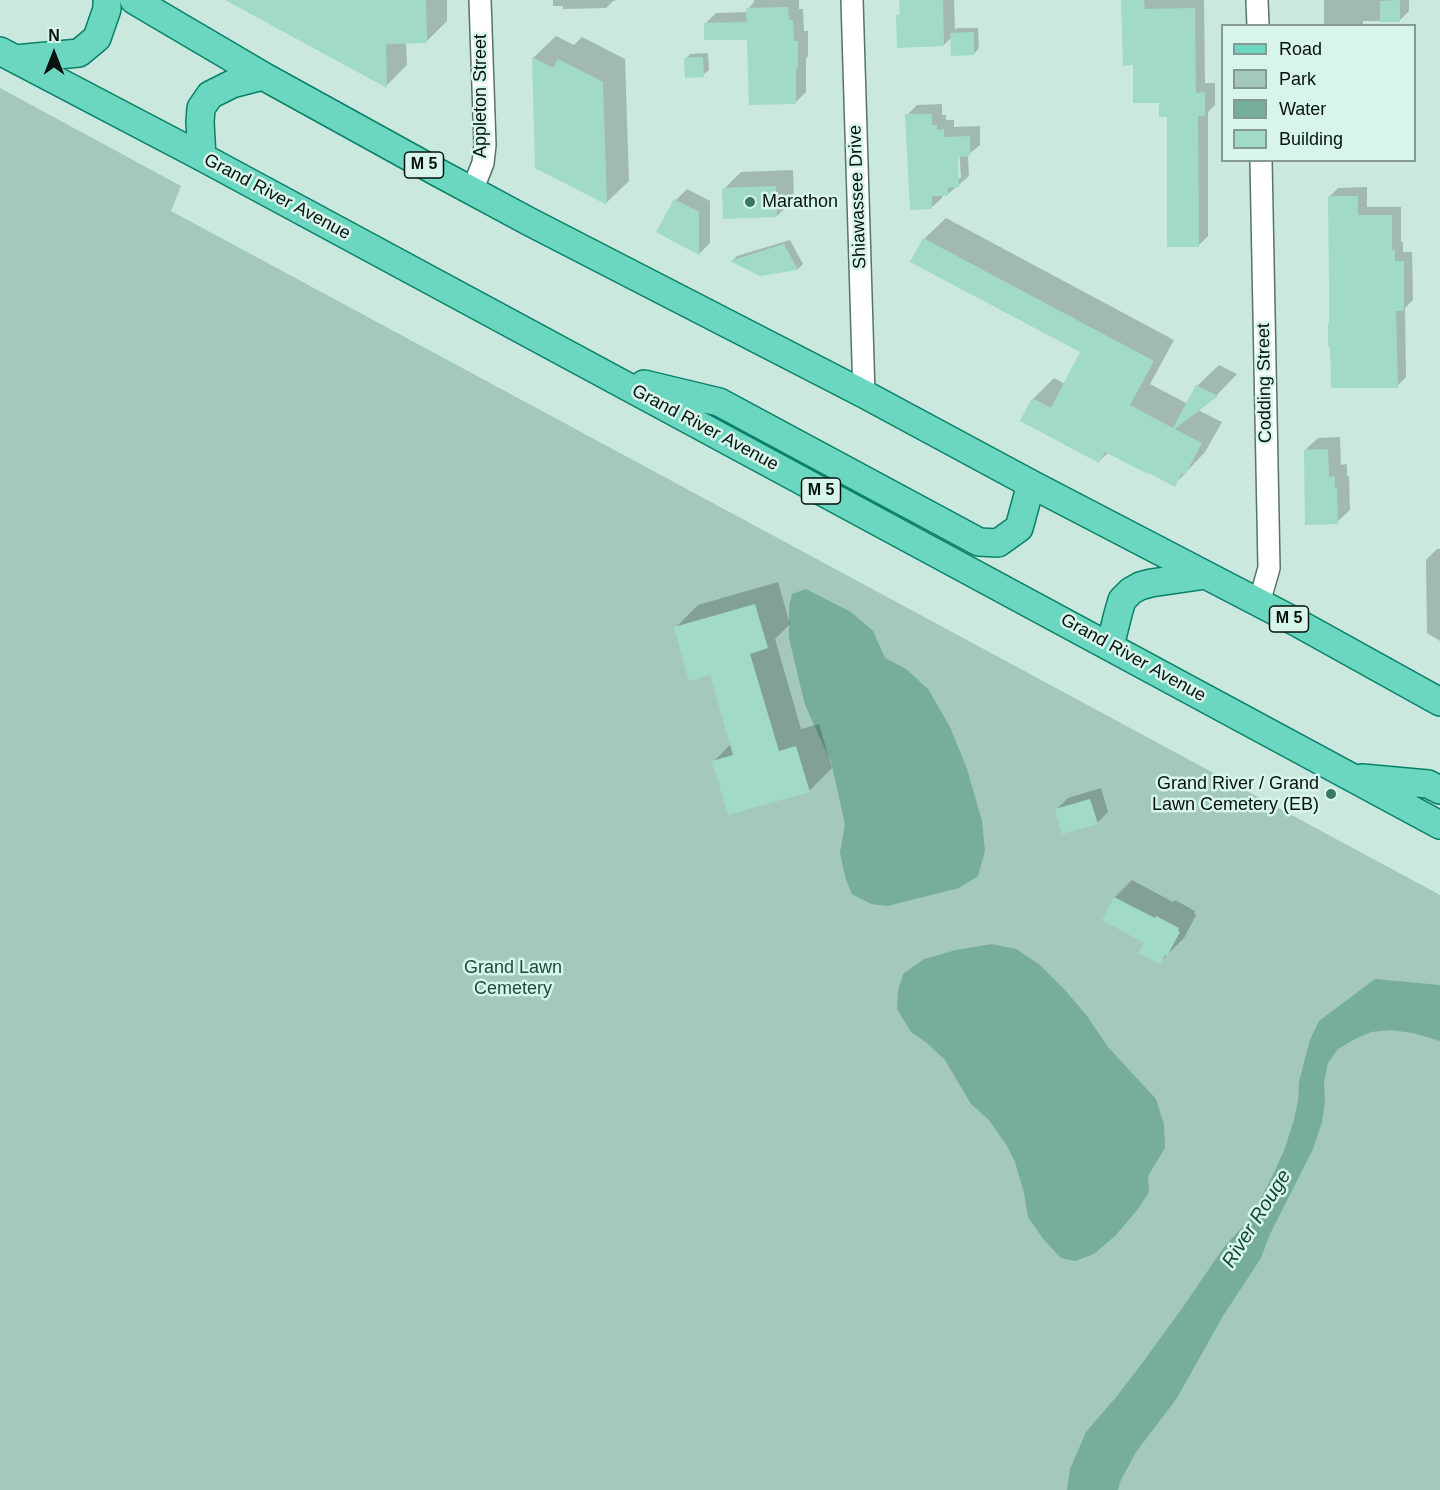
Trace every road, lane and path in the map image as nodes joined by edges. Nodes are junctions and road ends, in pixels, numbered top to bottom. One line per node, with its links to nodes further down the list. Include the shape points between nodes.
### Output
1 (107, 0): 7 (main road, via 97,38 79,53)
2 (134, 0): 8 (main road, M 5)
3 (480, 0): 11 (street, Appleton Street, via 485,145 483,164)
4 (852, 0): 13 (street, Shiawassee Drive)
5 (1257, 0): 6 (street)
6 (1258, 24)
7 (8, 55): 9 (main road, Grand River Avenue / M 5)
8 (263, 76): 9 (main road, via 210,95 201,108); 11 (main road, M 5)
9 (202, 157): 12 (main road, Grand River Avenue / M 5)
10 (1261, 162): 16 (street, Codding Street, via 1269,568)
11 (472, 191): 13 (main road, M 5)
12 (605, 374): 14 (main road, via 719,402 979,542 998,543 1019,528); 17 (main road, Grand River Avenue / M 5)
13 (864, 394): 14 (main road, M 5)
14 (1031, 484): 15 (main road, M 5)
15 (1206, 575): 16 (main road, M 5); 17 (main road, via 1151,582 1131,591 1122,600)
16 (1258, 603): 18 (main road, M 5)
17 (1110, 646): 19 (main road, Grand River Avenue / M 5)
18 (1440, 702)
19 (1351, 777): 20 (main road, via 1428,784); 21 (main road, Grand River Avenue / M 5)
20 (1440, 790)
21 (1440, 825)

